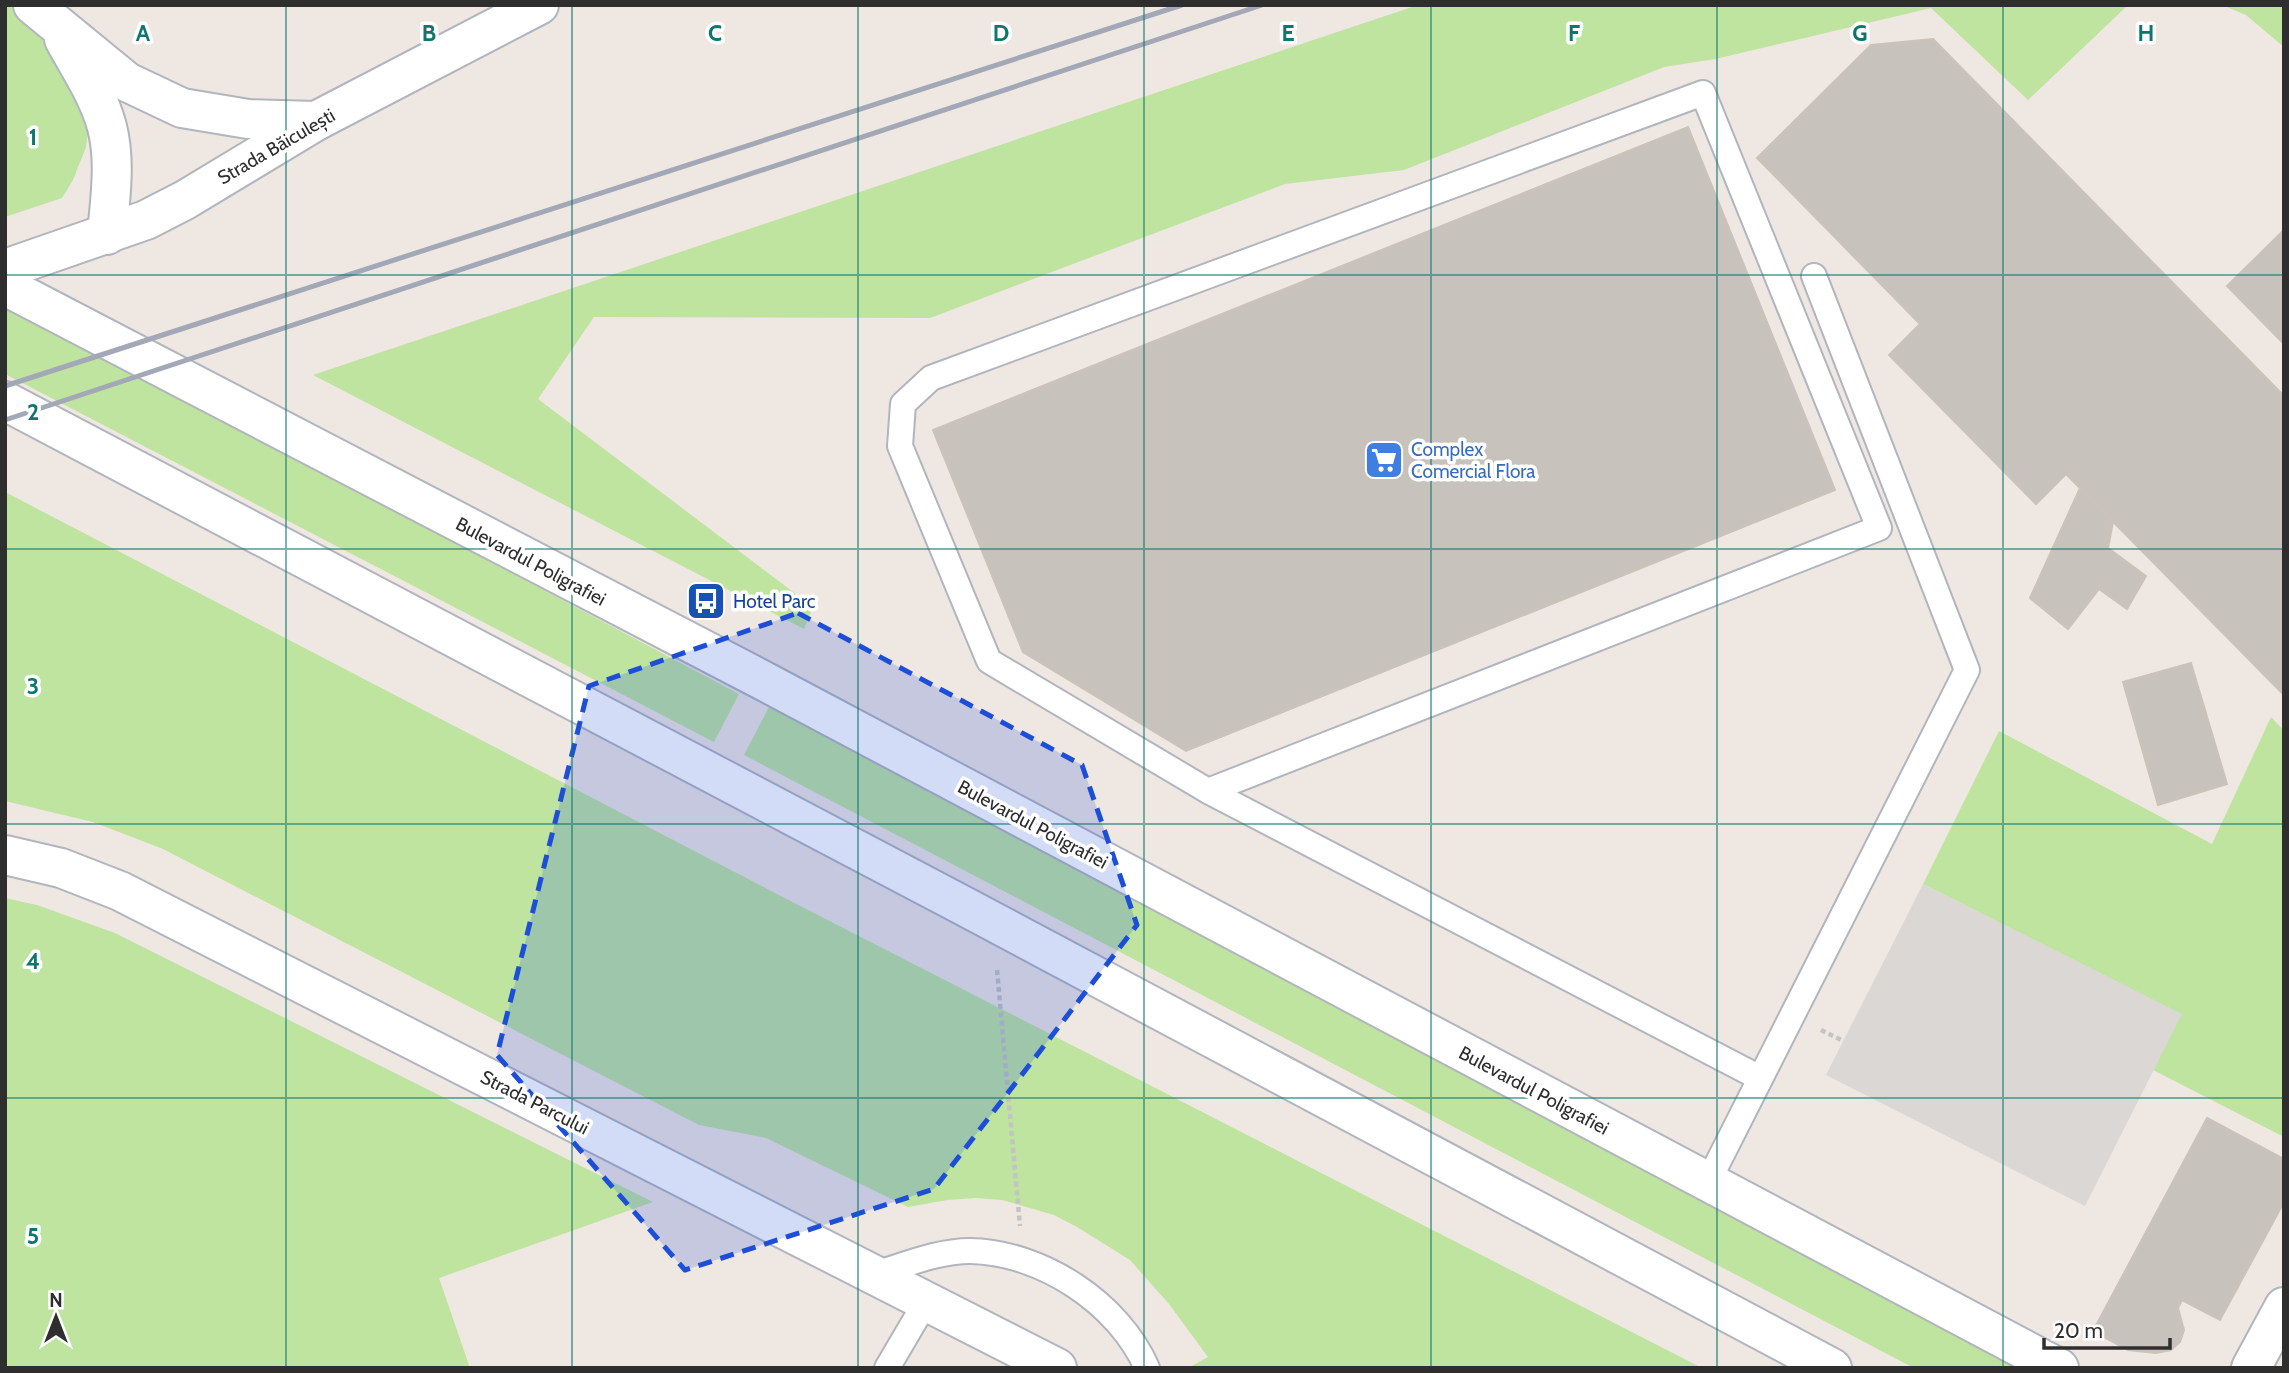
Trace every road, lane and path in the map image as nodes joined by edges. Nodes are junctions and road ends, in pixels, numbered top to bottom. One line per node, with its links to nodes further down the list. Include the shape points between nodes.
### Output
1 (539, 5): 3 (main road, Strada Băiculești)
2 (44, 14): 3 (main road, via 127,82 182,108 248,119); 4 (main road, via 97,101 108,128 112,187)
3 (316, 121): 4 (main road, Strada Băiculești, via 185,200)
4 (100, 237): 5 (main road, Strada Băiculești)
5 (5, 270)
6 (1814, 276): 12 (lane, via 1967,670)
7 (5, 285): 13 (main road, Bulevardul Poligrafiei)
8 (5, 401): 11 (main road)
9 (1208, 791): 9 (lane, via 1879,528 1703,93 931,378 903,404 900,446 989,661); 12 (lane)
10 (5, 855): 15 (main road, Strada Parcului, via 61,867 120,891)
11 (992, 921): 14 (path); 21 (main road)
12 (1760, 1078): 13 (lane)
13 (1708, 1182): 22 (main road, Bulevardul Poligrafiei)
14 (1023, 1262): 15 (lane, via 969,1251 945,1253); 20 (lane, via 1052,1273 1087,1295 1124,1329)
15 (875, 1274): 16 (main road, Strada Parcului)
16 (927, 1300): 18 (lane); 19 (main road, Strada Parcului)
17 (2284, 1307): 23 (main road)
18 (887, 1368)
19 (1057, 1368)
20 (1147, 1368)
21 (1832, 1368)
22 (2059, 1368)
23 (2251, 1368)

